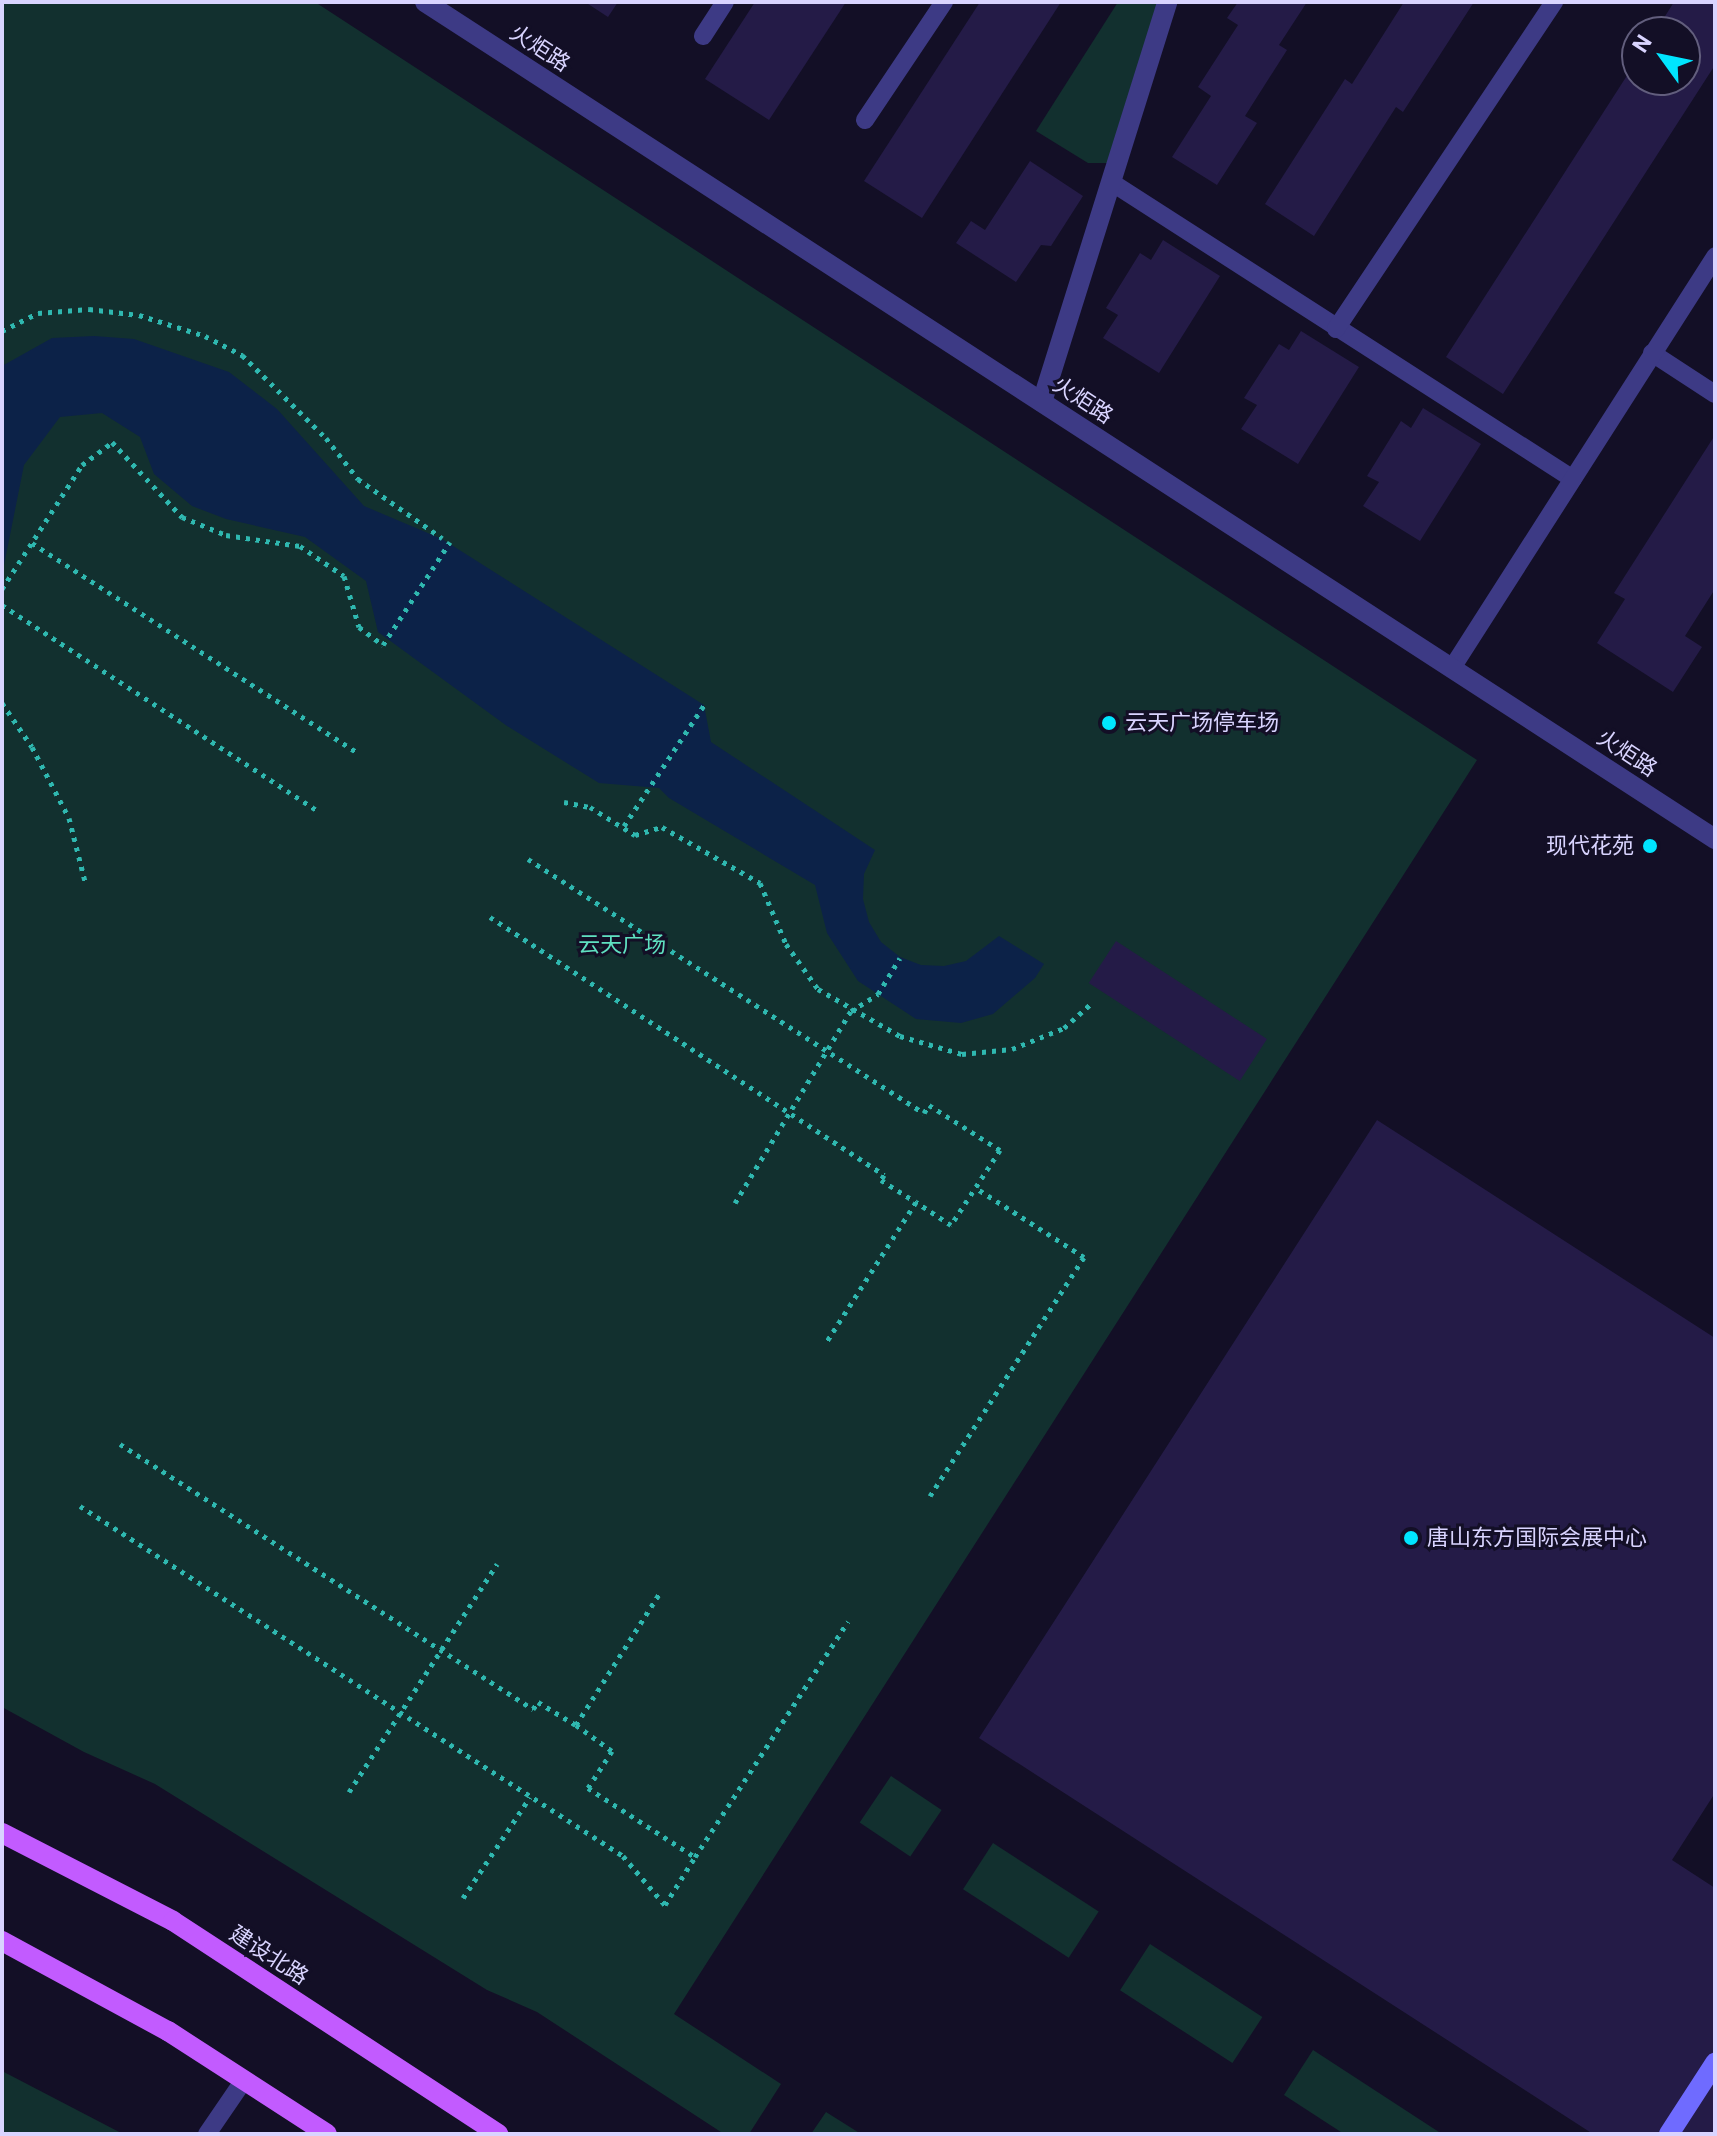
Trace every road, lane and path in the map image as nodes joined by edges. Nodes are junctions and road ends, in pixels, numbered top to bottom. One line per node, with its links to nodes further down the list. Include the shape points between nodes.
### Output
1 (425, 2): 14 (street, 火炬路)
2 (725, 2): 6 (lane)
3 (944, 2): 7 (lane)
4 (1167, 2): 8 (street)
5 (1554, 2): 10 (lane)
6 (703, 36)
7 (865, 120)
8 (1111, 182): 10 (lane); 14 (street)
9 (1715, 256): 12 (lane)
10 (1336, 329): 15 (lane)
11 (2, 331): 16 (path, via 38,313 89,309 139,315 205,336 242,355 326,438 358,479)
12 (1652, 353): 13 (lane); 15 (lane)
13 (1715, 394)
14 (1042, 402): 21 (street, 火炬路)
15 (1573, 479): 21 (lane)
16 (442, 538)
17 (450, 542): 18 (path, via 383,645 359,627 344,576 300,546 226,535 182,517 112,442 82,465)
18 (32, 543): 19 (path); 24 (path)
19 (2, 589)
20 (2, 605): 26 (path)
21 (1452, 668): 28 (street, 火炬路)
22 (2, 703): 30 (path, via 69,818)
23 (704, 705): 27 (path)
24 (359, 754)
25 (564, 802): 27 (path, via 590,807)
26 (320, 812)
27 (624, 826): 34 (path, via 635,835 662,827 760,883 786,944 818,989)
28 (1715, 839)
29 (528, 859): 35 (path)
30 (86, 885)
31 (490, 917): 37 (path, via 884,1175 881,1180)
32 (900, 958): 34 (path, via 878,994)
33 (1093, 1002): 34 (path, via 1064,1028 1012,1049 962,1054 900,1036)
34 (851, 1011): 35 (path)
35 (829, 1052): 36 (path, via 924,1113 929,1105 1000,1150); 38 (path)
36 (976, 1188): 37 (path, via 951,1225); 41 (path, via 1084,1257)
37 (916, 1202): 39 (path)
38 (735, 1203)
39 (827, 1341)
40 (120, 1444): 46 (path)
41 (930, 1496)
42 (80, 1506): 47 (path)
43 (497, 1564): 46 (path)
44 (659, 1594): 48 (path)
45 (848, 1621): 52 (path)
46 (441, 1650): 47 (path); 48 (path, via 533,1709 538,1702)
47 (401, 1712): 49 (path); 50 (path)
48 (576, 1725): 52 (path, via 612,1751 588,1788)
49 (349, 1792)
50 (530, 1797): 52 (path, via 623,1856 665,1905); 53 (path)
51 (2, 1833): 59 (main road, 建设北路, via 173,1921)
52 (695, 1857)
53 (463, 1898)
54 (2, 1941): 56 (main road, via 108,1995)
55 (1715, 2063): 60 (main road)
56 (244, 2080): 57 (lane); 58 (main road)
57 (207, 2134)
58 (327, 2134)
59 (499, 2134)
60 (1669, 2134)

